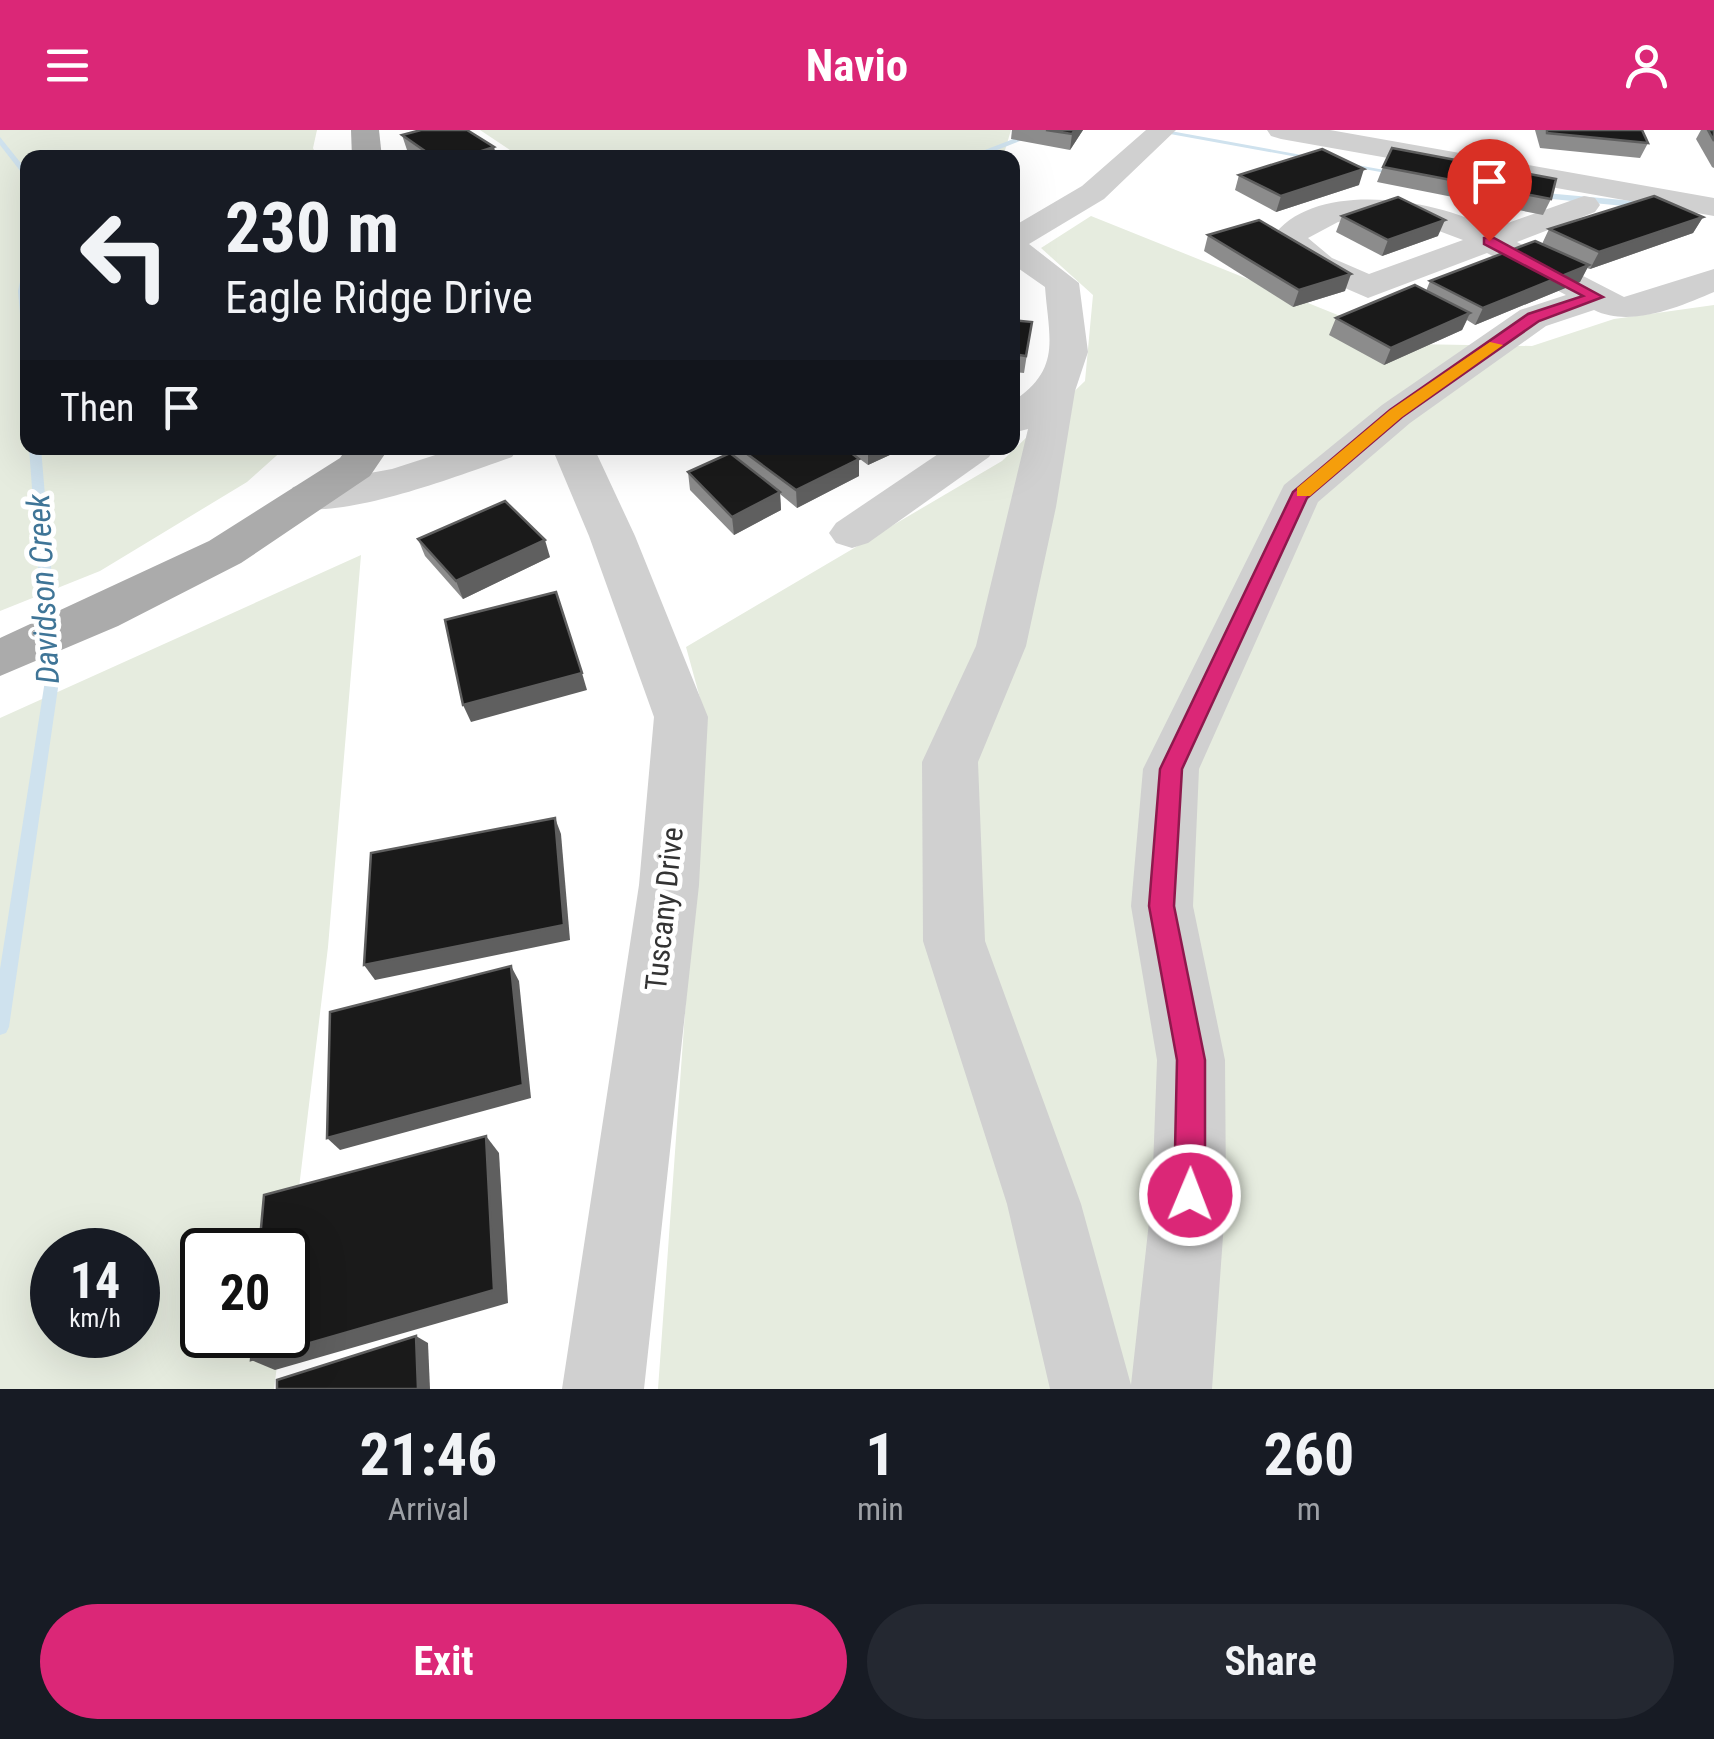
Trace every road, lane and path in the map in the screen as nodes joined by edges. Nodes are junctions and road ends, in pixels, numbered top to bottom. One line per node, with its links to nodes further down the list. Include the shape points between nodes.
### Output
1 (1162, 130): 5 (street, via 1105,188)
2 (1282, 130): 4 (street)
3 (1584, 206): 6 (street)
4 (1714, 207)
5 (1020, 236)
6 (1489, 241): 6 (street, via 1368,287 1320,265 1288,238 1310,222 1370,207 1458,225); 9 (street)
7 (1020, 254): 10 (street, via 1062,283 1070,352)
8 (1714, 279): 9 (street, via 1620,310)
9 (1596, 297): 20 (street, via 1533,318 1396,414 1300,496 1171,769 1162,906 1191,1060 1190,1195)
10 (1034, 406): 19 (street, via 1046,450 1001,646 950,762 954,941 1044,1204)
11 (363, 455): 15 (main road)
12 (476, 455): 15 (street, via 400,481)
13 (576, 455): 18 (street, Tuscany Drive, via 681,717 669,884)
14 (964, 455): 16 (street)
15 (309, 496): 17 (main road, via 225,552)
16 (852, 532)
17 (0, 658)
18 (603, 1389)
19 (1091, 1389)
20 (1171, 1389)

